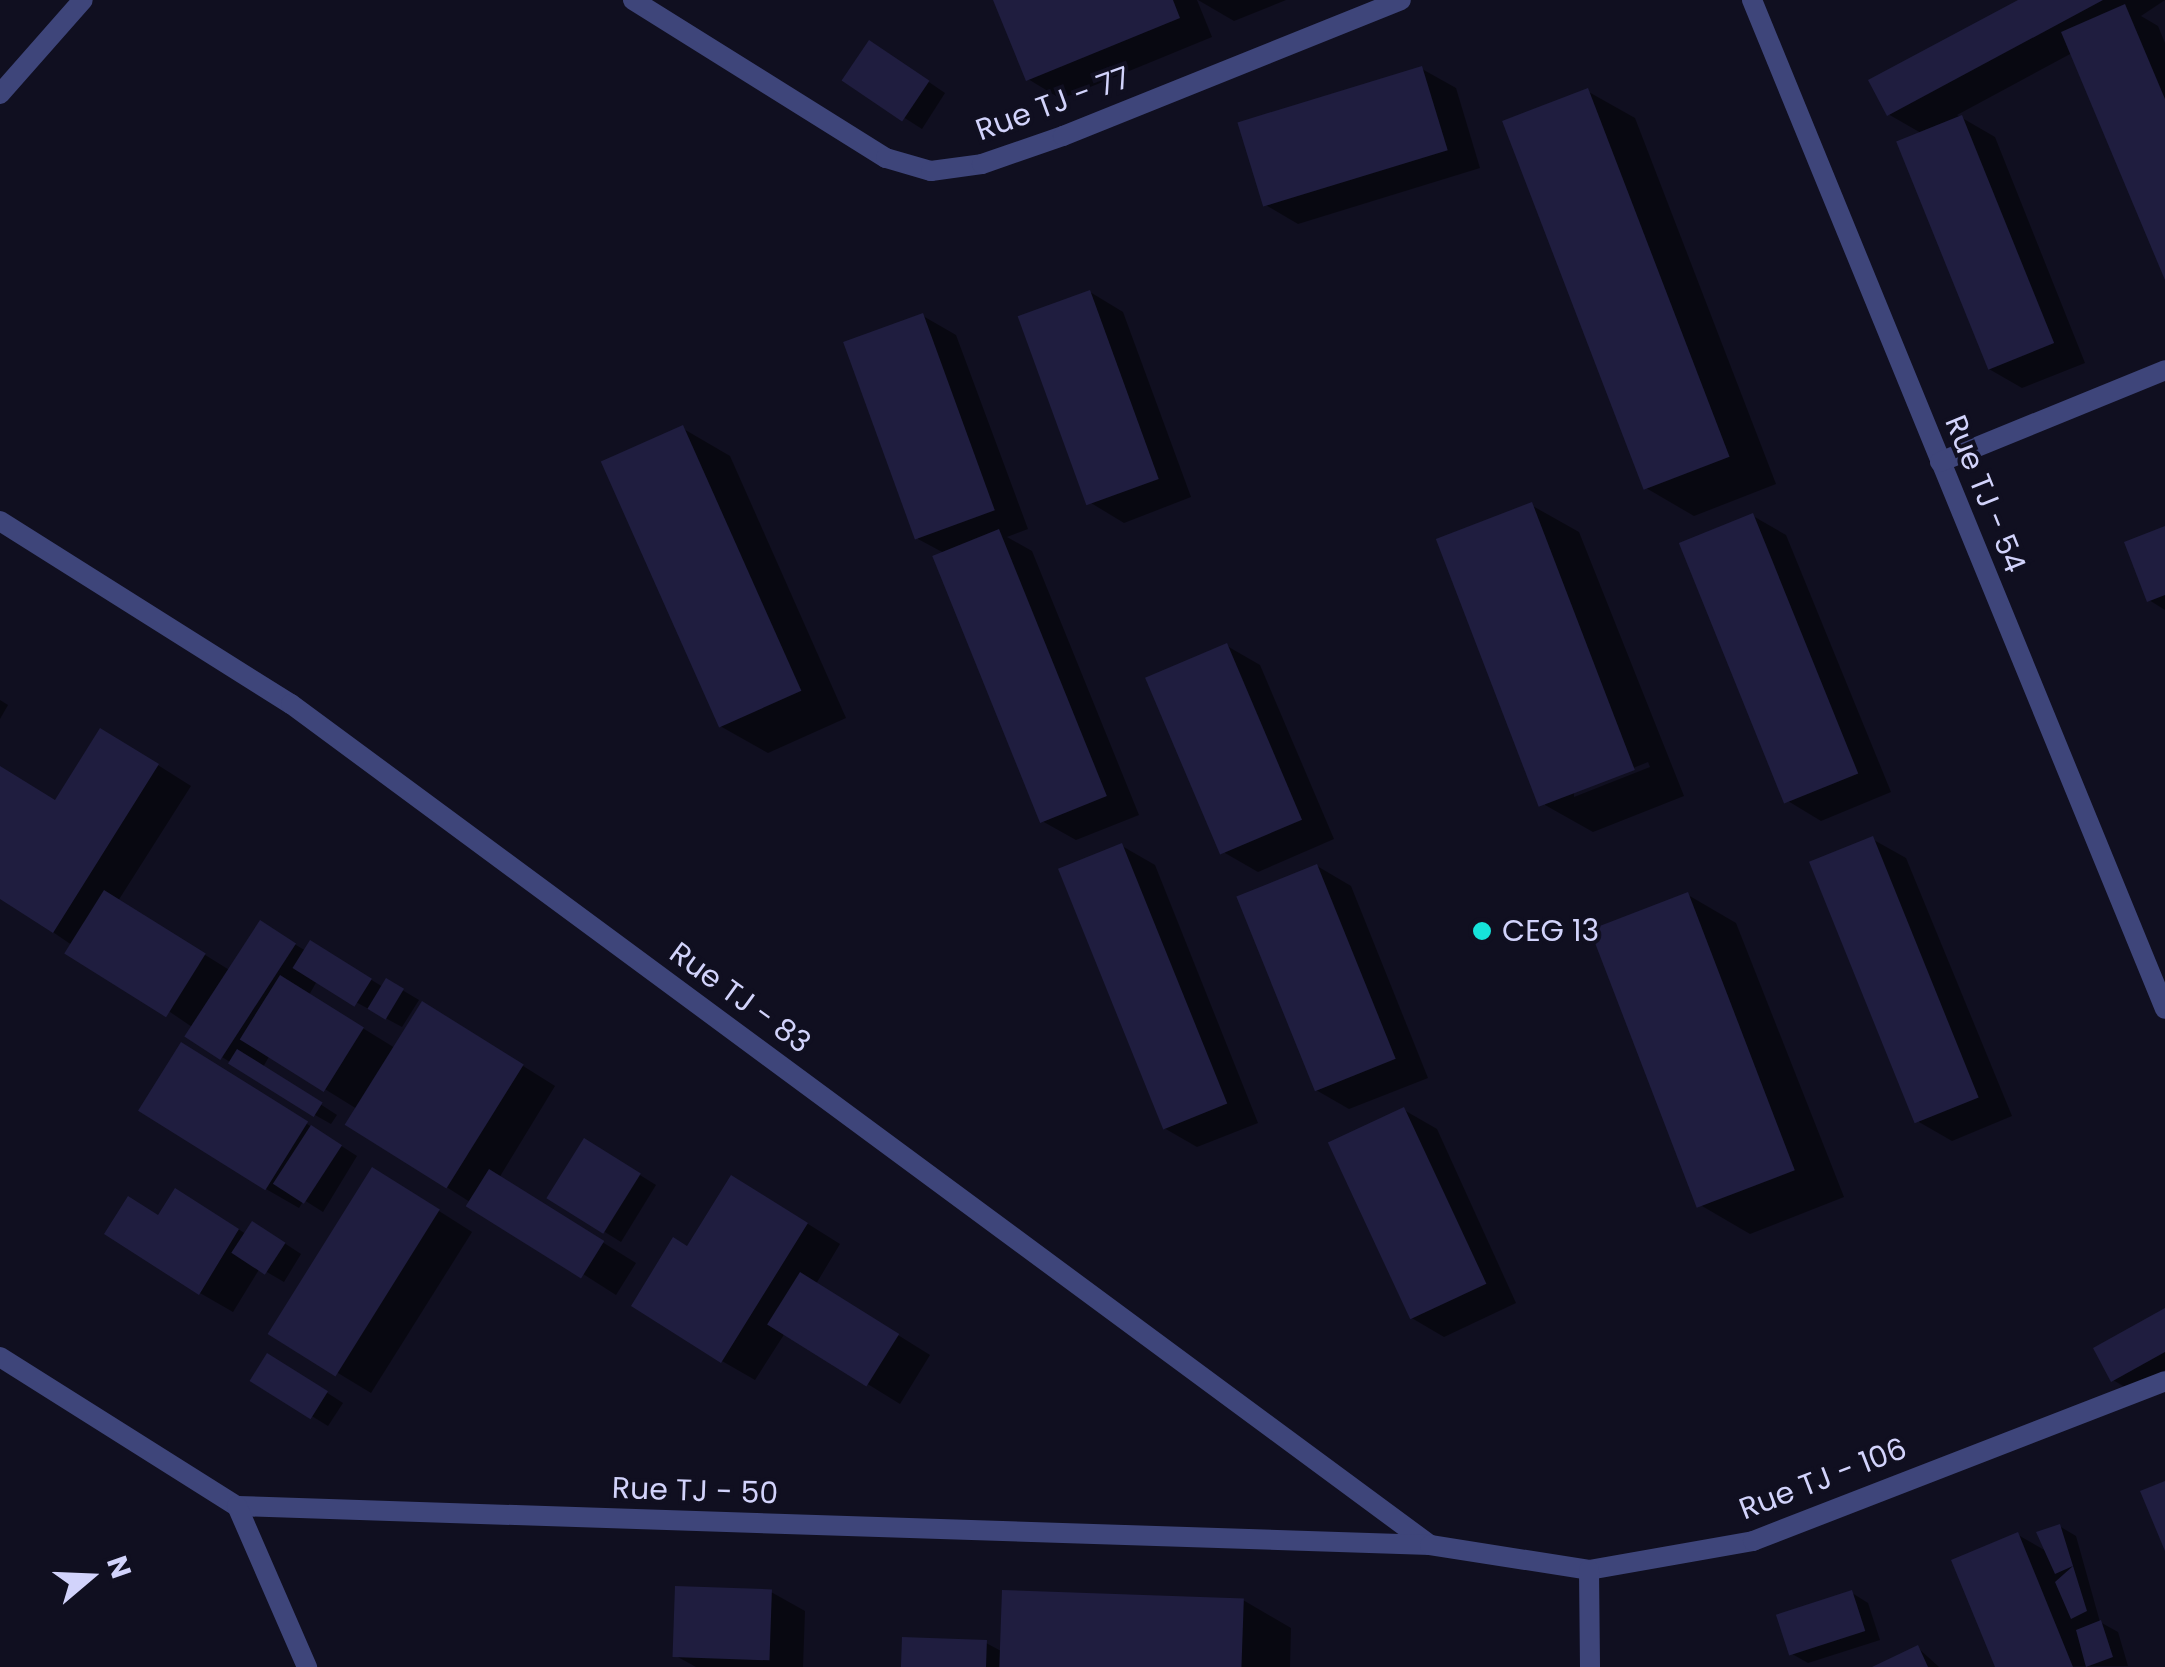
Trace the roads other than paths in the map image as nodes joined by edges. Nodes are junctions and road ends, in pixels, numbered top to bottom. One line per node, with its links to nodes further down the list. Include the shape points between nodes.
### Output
1 (83, 0): 5 (street)
2 (633, 0): 3 (street, Rue TJ - 77, via 886,158 931,171 982,164 1063,136)
3 (1401, 0)
4 (1752, 0): 7 (street, Rue TJ - 54)
5 (0, 94)
6 (2165, 370): 7 (street)
7 (1940, 462): 9 (street, Rue TJ - 54)
8 (0, 521): 13 (street, Rue TJ - 83, via 291,704)
9 (2165, 1009)
10 (0, 1357): 12 (street)
11 (2165, 1382): 14 (street, Rue TJ - 106, via 1753,1540)
12 (237, 1506): 13 (street, Rue TJ - 50); 15 (street)
13 (1430, 1545): 14 (street, Rue TJ - 106)
14 (1589, 1570): 16 (street)
15 (307, 1667)
16 (1590, 1667)

